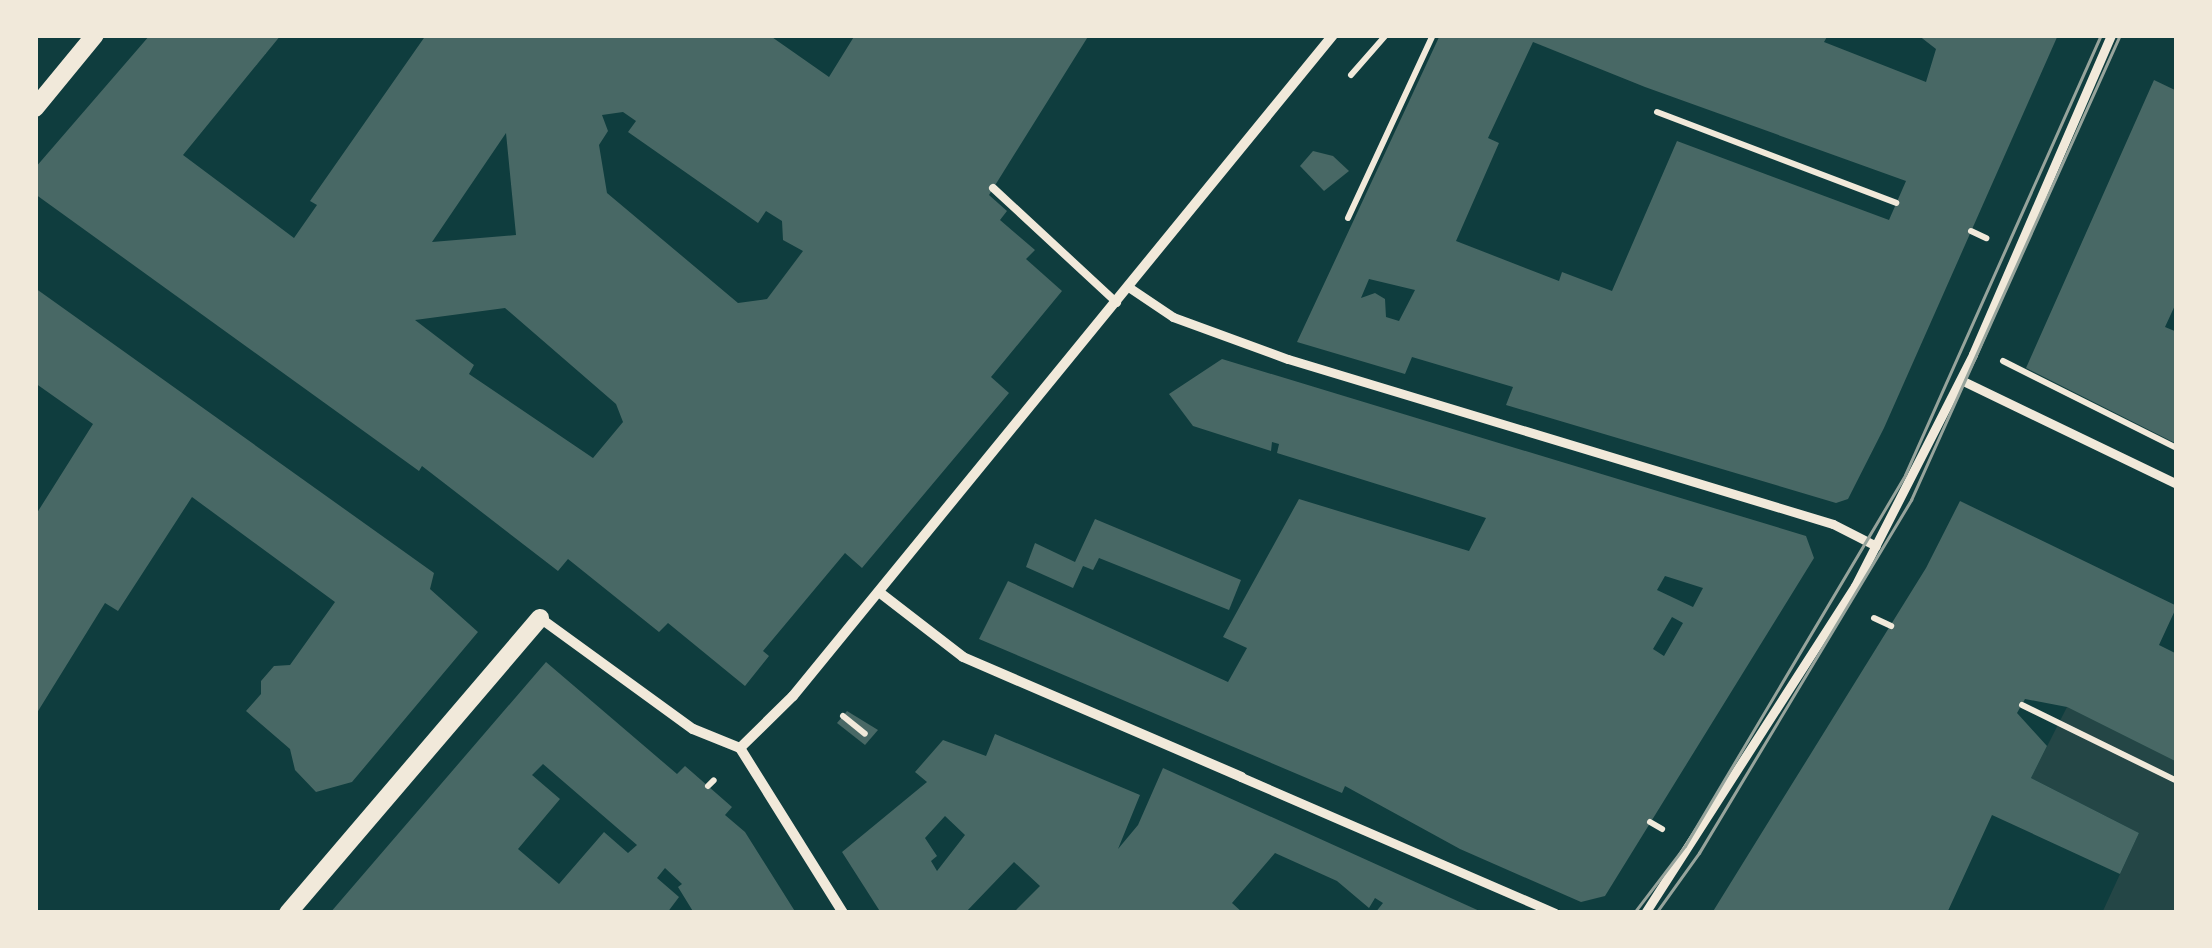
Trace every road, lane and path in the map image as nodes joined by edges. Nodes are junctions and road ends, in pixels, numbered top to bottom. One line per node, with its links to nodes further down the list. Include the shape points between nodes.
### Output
1 (95, 35): 7 (street)
2 (1333, 35): 14 (street)
3 (1386, 35): 6 (path)
4 (1433, 35): 11 (path)
5 (2111, 35): 17 (street)
6 (1351, 75)
7 (35, 108)
8 (1657, 112): 10 (path)
9 (993, 188): 15 (lane)
10 (1896, 204)
11 (1348, 218)
12 (1971, 231): 13 (path)
13 (1986, 238)
14 (1130, 288): 15 (street); 20 (street, via 1173,317 1288,359 1833,524)
15 (1118, 303): 21 (street)
16 (2004, 361): 18 (path)
17 (1961, 380): 19 (street); 20 (street)
18 (2177, 448)
19 (2177, 484)
20 (1876, 546): 36 (street, via 1692,849)
21 (878, 592): 28 (street); 29 (street, via 964,658)
22 (540, 618): 28 (street, via 694,729); 33 (street)
23 (1874, 618): 24 (path)
24 (1891, 626)
25 (2022, 705): 30 (path)
26 (843, 716): 27 (path)
27 (865, 734)
28 (740, 748): 34 (street)
29 (1241, 778): 35 (street)
30 (2177, 781)
31 (1650, 822): 32 (path)
32 (1662, 828)
33 (288, 913)
34 (843, 913)
35 (1555, 913)
36 (1645, 913)

